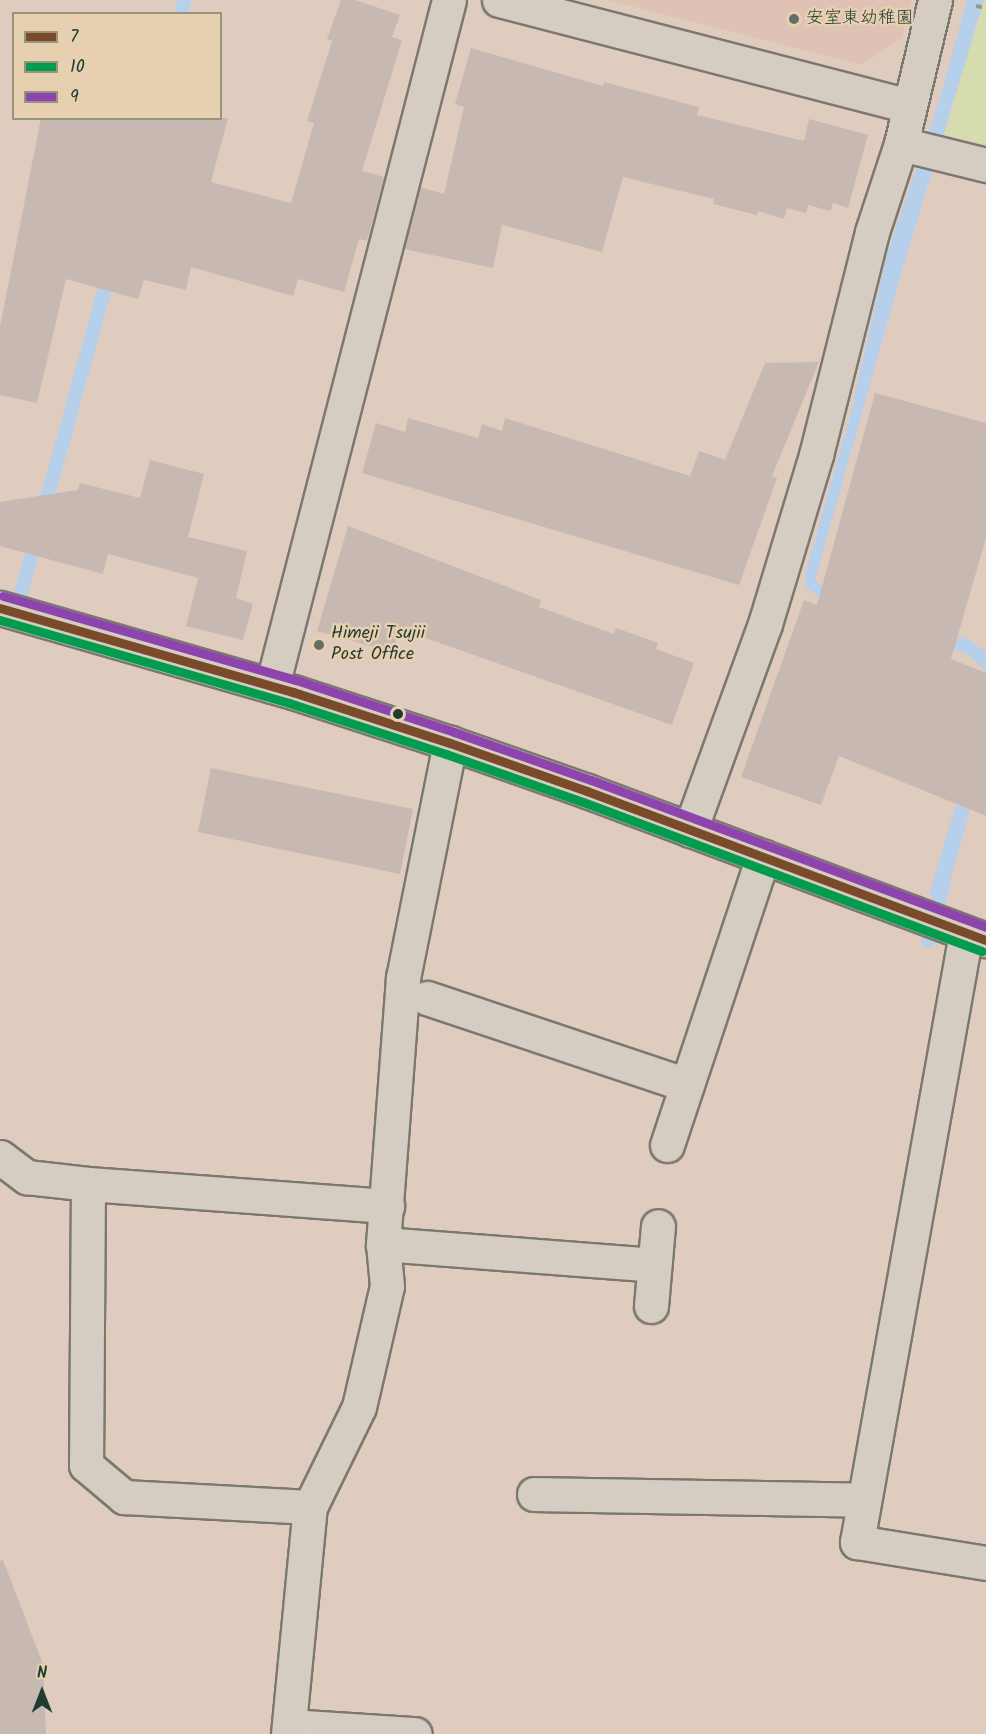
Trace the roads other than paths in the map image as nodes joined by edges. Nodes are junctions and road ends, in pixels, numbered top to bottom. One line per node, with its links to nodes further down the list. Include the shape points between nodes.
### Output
1 (449, 0): 8 (street)
2 (499, 0): 4 (street)
3 (935, 0): 4 (street)
4 (908, 106): 5 (street)
5 (901, 144): 6 (street); 10 (street, via 872,231 816,455 765,624)
6 (986, 165)
7 (0, 608): 8 (street)
8 (272, 686): 9 (street)
9 (450, 743): 10 (street); 18 (street, via 403,978)
10 (690, 830): 11 (street)
11 (763, 857): 12 (street); 14 (street)
12 (976, 937): 24 (street)
13 (427, 998): 14 (street)
14 (687, 1085): 15 (street)
15 (667, 1145)
16 (0, 1157): 17 (street, via 27,1177)
17 (87, 1184): 18 (street); 25 (street, via 86,1465 124,1497)
18 (387, 1206): 20 (street)
19 (658, 1226): 21 (street)
20 (383, 1244): 21 (street); 25 (street, via 387,1286 359,1407)
21 (654, 1264): 22 (street)
22 (651, 1306)
23 (534, 1494): 24 (street)
24 (864, 1500): 26 (street, via 857,1542)
25 (310, 1507): 27 (street)
26 (986, 1563)
27 (289, 1730): 28 (street)
28 (415, 1734)

